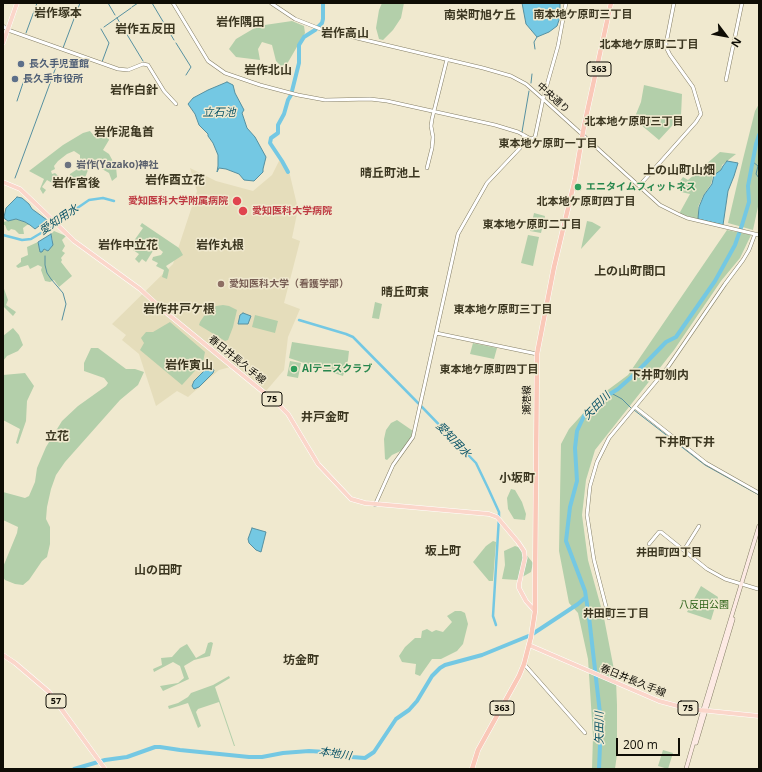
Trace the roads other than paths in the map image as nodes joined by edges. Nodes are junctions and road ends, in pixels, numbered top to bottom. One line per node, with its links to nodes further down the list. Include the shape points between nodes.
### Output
1 (17, 3): 9 (main road)
2 (173, 3): 15 (street, via 208,61 225,73 260,85 310,97 334,101 377,100)
3 (271, 3): 11 (street, 中央通り, via 295,19 314,27)
4 (566, 3): 13 (street, via 558,46)
5 (612, 3): 17 (highway, 瀬港線 / 363)
6 (674, 3): 20 (street, via 667,49 694,87 701,114)
7 (742, 3): 12 (street)
8 (3, 26): 9 (street)
9 (8, 30): 10 (main road); 14 (street, via 118,69 128,70 143,64 148,65 164,91)
10 (3, 43)
11 (447, 59): 13 (street, 中央通り, via 508,75 526,84); 15 (street)
12 (726, 80)
13 (543, 99): 16 (street, via 534,138); 17 (street, 中央通り)
14 (176, 104)
15 (434, 112): 16 (street, via 495,125); 18 (street, via 431,126 432,148)
16 (524, 135): 22 (street, via 520,148 487,183 458,234)
17 (584, 136): 20 (street, 中央通り); 23 (highway, 瀬港線 / 363)
18 (427, 168)
19 (3, 182): 26 (main road, 春日井長久手線 / 75, via 20,189 85,250 140,289 278,404 288,414 321,469 353,500)
20 (639, 186): 21 (street, 中央通り, via 660,205 678,214)
21 (756, 234): 24 (street, via 744,260 668,367)
22 (436, 333): 23 (street); 26 (street, via 413,437 393,465)
23 (537, 354): 34 (highway, 瀬港線 / 363)
24 (635, 407): 25 (street, via 706,464); 35 (street, via 600,452 589,494 587,515 590,535)
25 (759, 493)
26 (375, 505): 34 (main road, 春日井長久手線 / 75, via 489,514 497,517 524,551 519,588)
27 (699, 526): 31 (street)
28 (759, 526): 32 (main road)
29 (759, 534): 32 (main road)
30 (649, 544): 31 (street, via 660,532)
31 (684, 550): 32 (street, via 707,569 725,579)
32 (742, 584): 33 (street); 39 (main road)
33 (758, 589)
34 (535, 612): 36 (highway, 瀬港線 / 363)
35 (609, 618)
36 (529, 645): 38 (highway, 363); 39 (main road, 春日井長久手線 / 75, via 659,702)
37 (3, 655): 42 (main road, 57, via 49,692)
38 (524, 664): 41 (street); 43 (highway, 363, via 478,750)
39 (704, 710): 40 (main road, 春日井長久手線 / 75); 44 (main road)
40 (759, 716)
41 (585, 733)
42 (105, 769)
43 (472, 769)
44 (687, 769)

